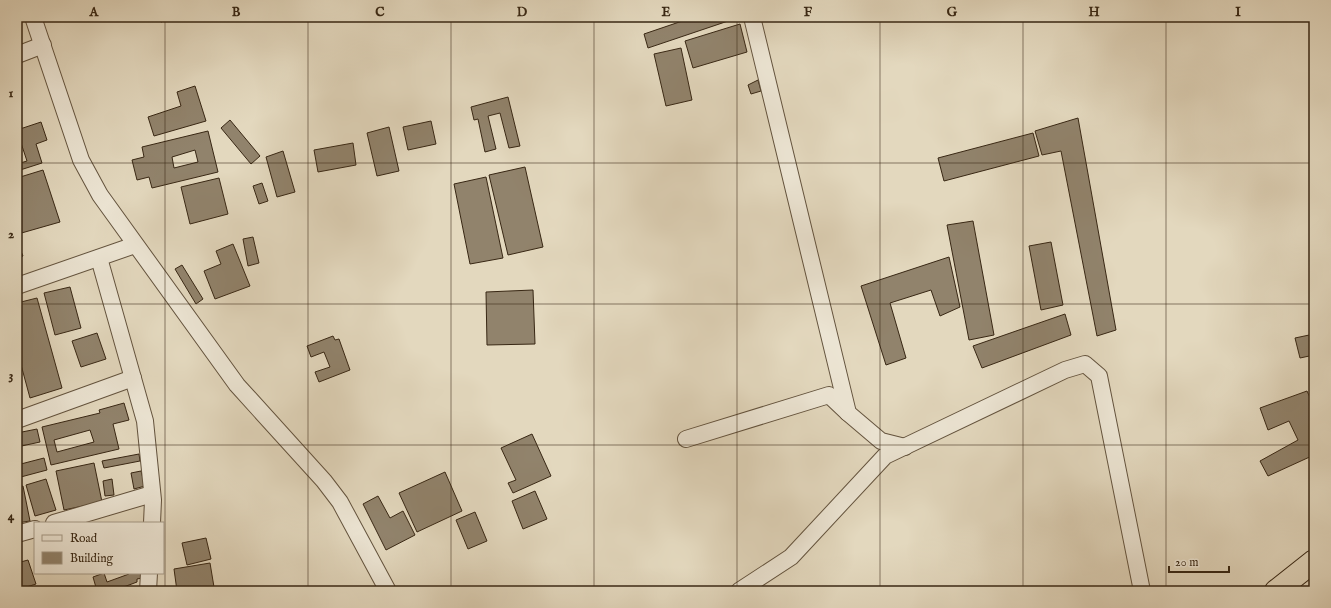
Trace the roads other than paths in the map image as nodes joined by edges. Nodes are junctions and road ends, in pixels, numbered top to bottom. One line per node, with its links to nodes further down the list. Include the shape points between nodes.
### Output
1 (33, 17): 3 (street)
2 (752, 17): 9 (street)
3 (43, 45): 4 (street); 5 (street, via 81,160 100,195)
4 (17, 55)
5 (135, 245): 6 (street); 21 (street, via 237,385 340,502)
6 (99, 258): 7 (street); 8 (street)
7 (17, 286)
8 (133, 378): 10 (street); 13 (street, via 145,421)
9 (848, 414): 11 (street, via 828,395); 12 (street, via 881,441)
10 (17, 420)
11 (686, 439)
12 (905, 447): 22 (street, via 885,456 791,557); 23 (street, via 1065,370 1085,364 1100,376)
13 (152, 494): 14 (street); 15 (street)
14 (57, 522)
15 (152, 522)
16 (34, 529): 17 (street)
17 (17, 534)
18 (1314, 561): 24 (highway)
19 (149, 574): 20 (street)
20 (148, 591)
21 (388, 591)
22 (739, 591)
23 (1142, 591)
24 (1276, 591)

